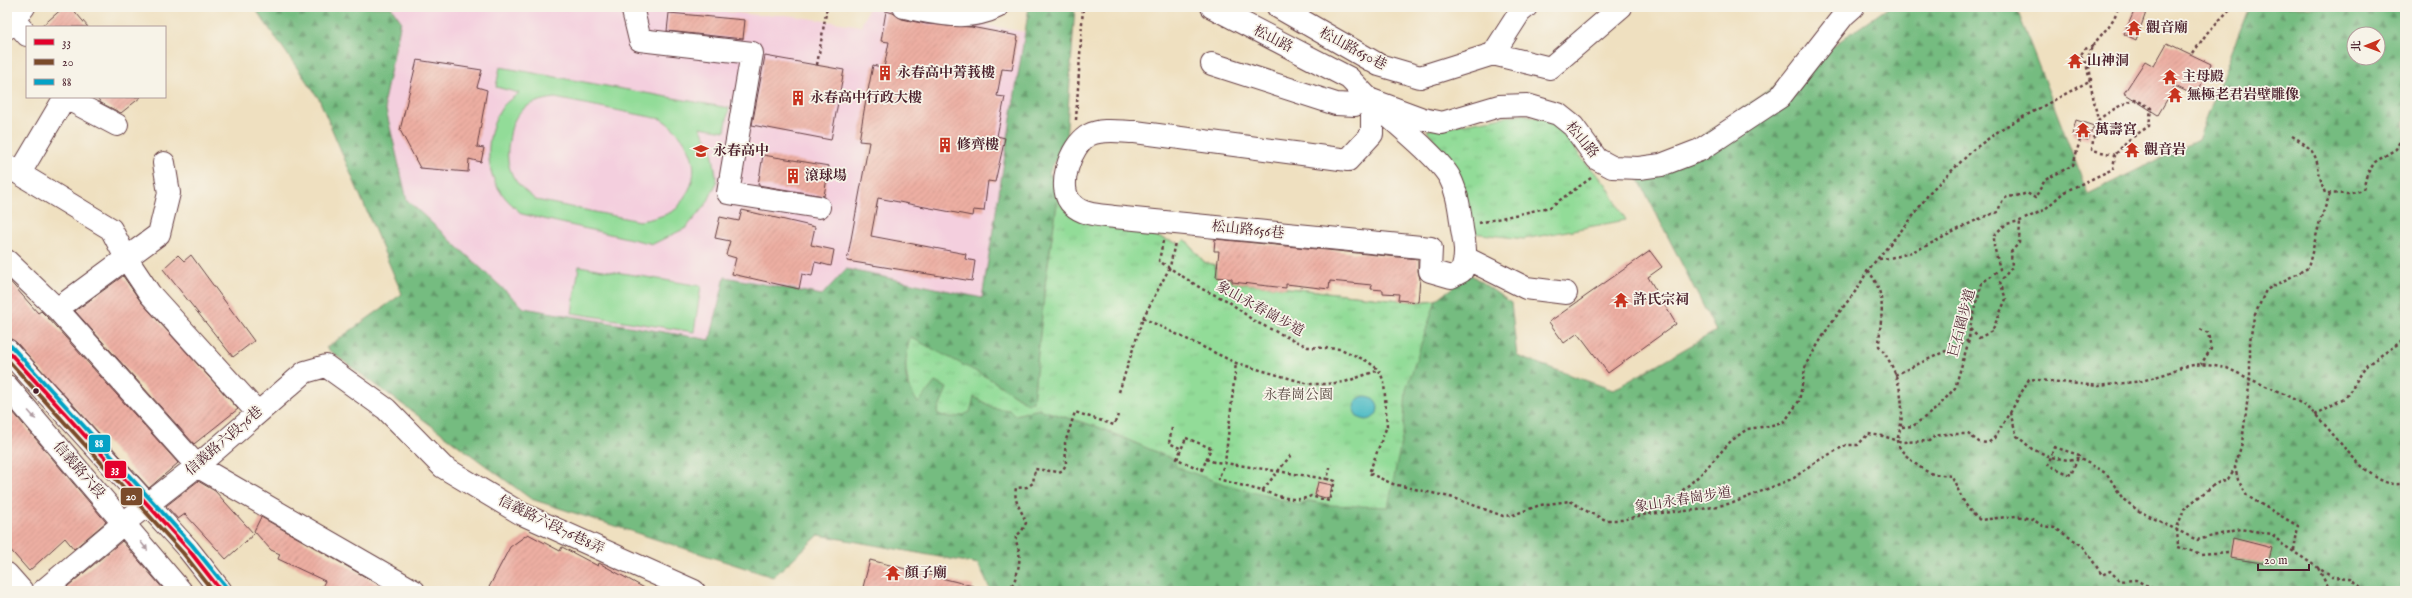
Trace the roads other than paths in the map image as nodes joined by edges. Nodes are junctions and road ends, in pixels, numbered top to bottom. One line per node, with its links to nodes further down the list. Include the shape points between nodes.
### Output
1 (632, 7): 18 (street, via 640,40 752,53 728,193)
2 (904, 7): 3 (street, via 959,16 986,13)
3 (997, 7)
4 (1212, 7): 12 (street, 松山路, via 1349,78)
5 (1278, 7): 9 (street, 松山路650巷, via 1379,65 1420,77)
6 (1526, 7): 9 (street, via 1520,12)
7 (1621, 7): 9 (street, via 1550,68)
8 (1853, 7): 13 (street, 松山路, via 1780,97 1700,150 1661,165 1639,168 1607,165 1597,159 1573,126 1558,114 1527,105 1499,106 1442,123)
9 (1493, 54)
10 (1212, 64): 12 (street, via 1336,104 1355,105)
11 (66, 98): 14 (street); 17 (street)
12 (1368, 99): 13 (street, 松山路); 15 (street, via 1372,111)
13 (1402, 118): 15 (street); 20 (street, via 1425,150 1450,177 1460,211)
14 (117, 125)
15 (1372, 134): 20 (street, 松山路656巷, via 1348,160 1134,132 1105,131 1088,135 1074,150 1067,168 1065,190 1072,205 1084,212 1114,217 1431,248 1430,271 1451,277 1462,271)
16 (164, 163): 19 (street, via 169,194 159,234)
17 (11, 170): 19 (street, via 111,229)
18 (820, 207)
19 (126, 258): 23 (street); 27 (street, via 150,294)
20 (1466, 258): 22 (street, via 1526,288)
21 (7, 260): 23 (street)
22 (1566, 294)
23 (57, 309): 28 (street)
24 (7, 350): 29 (street, 信義路六段)
25 (326, 366): 27 (street, 信義路六段76巷, via 305,372); 37 (street, 信義路六段76巷8弄, via 386,409 443,467 520,513)
26 (7, 386): 30 (street, 信義路六段, one-way to 30)
27 (257, 412): 28 (street, 信義路六段76巷)
28 (197, 466): 29 (street, 信義路六段76巷); 36 (street)
29 (149, 505): 30 (street, 信義路六段76巷); 35 (street, 信義路六段)
30 (125, 522): 33 (street, 信義路六段76巷); 34 (street, 信義路六段, one-way to 34)
31 (7, 574): 32 (street)
32 (22, 591)
33 (43, 591)
34 (181, 591)
35 (221, 591)
36 (414, 591)
37 (694, 591)

